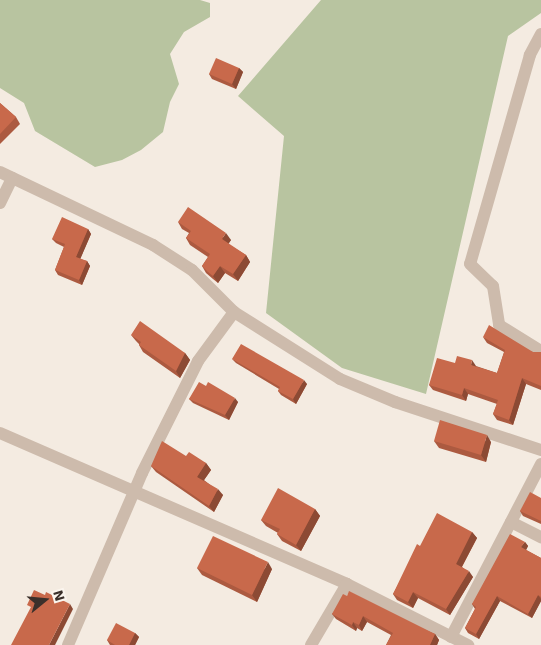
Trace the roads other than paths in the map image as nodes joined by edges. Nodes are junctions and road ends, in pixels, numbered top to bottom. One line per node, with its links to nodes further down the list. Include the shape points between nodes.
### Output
1 (541, 34): 6 (street, via 530,55 470,264 492,286 499,326)
2 (0, 172): 3 (street)
3 (12, 178): 4 (street); 5 (street, via 153,245 192,270)
4 (0, 203)
5 (234, 312): 8 (street, via 340,379 395,402); 11 (street, via 198,361)
6 (541, 351)
7 (0, 433): 11 (street)
8 (541, 450)
9 (541, 464): 10 (street)
10 (536, 486): 12 (street)
11 (133, 492): 14 (street); 16 (street)
12 (511, 522): 13 (street); 15 (street)
13 (541, 537)
14 (347, 584): 15 (street); 17 (street)
15 (451, 636): 18 (street)
16 (68, 645)
17 (311, 645)
18 (468, 645)

